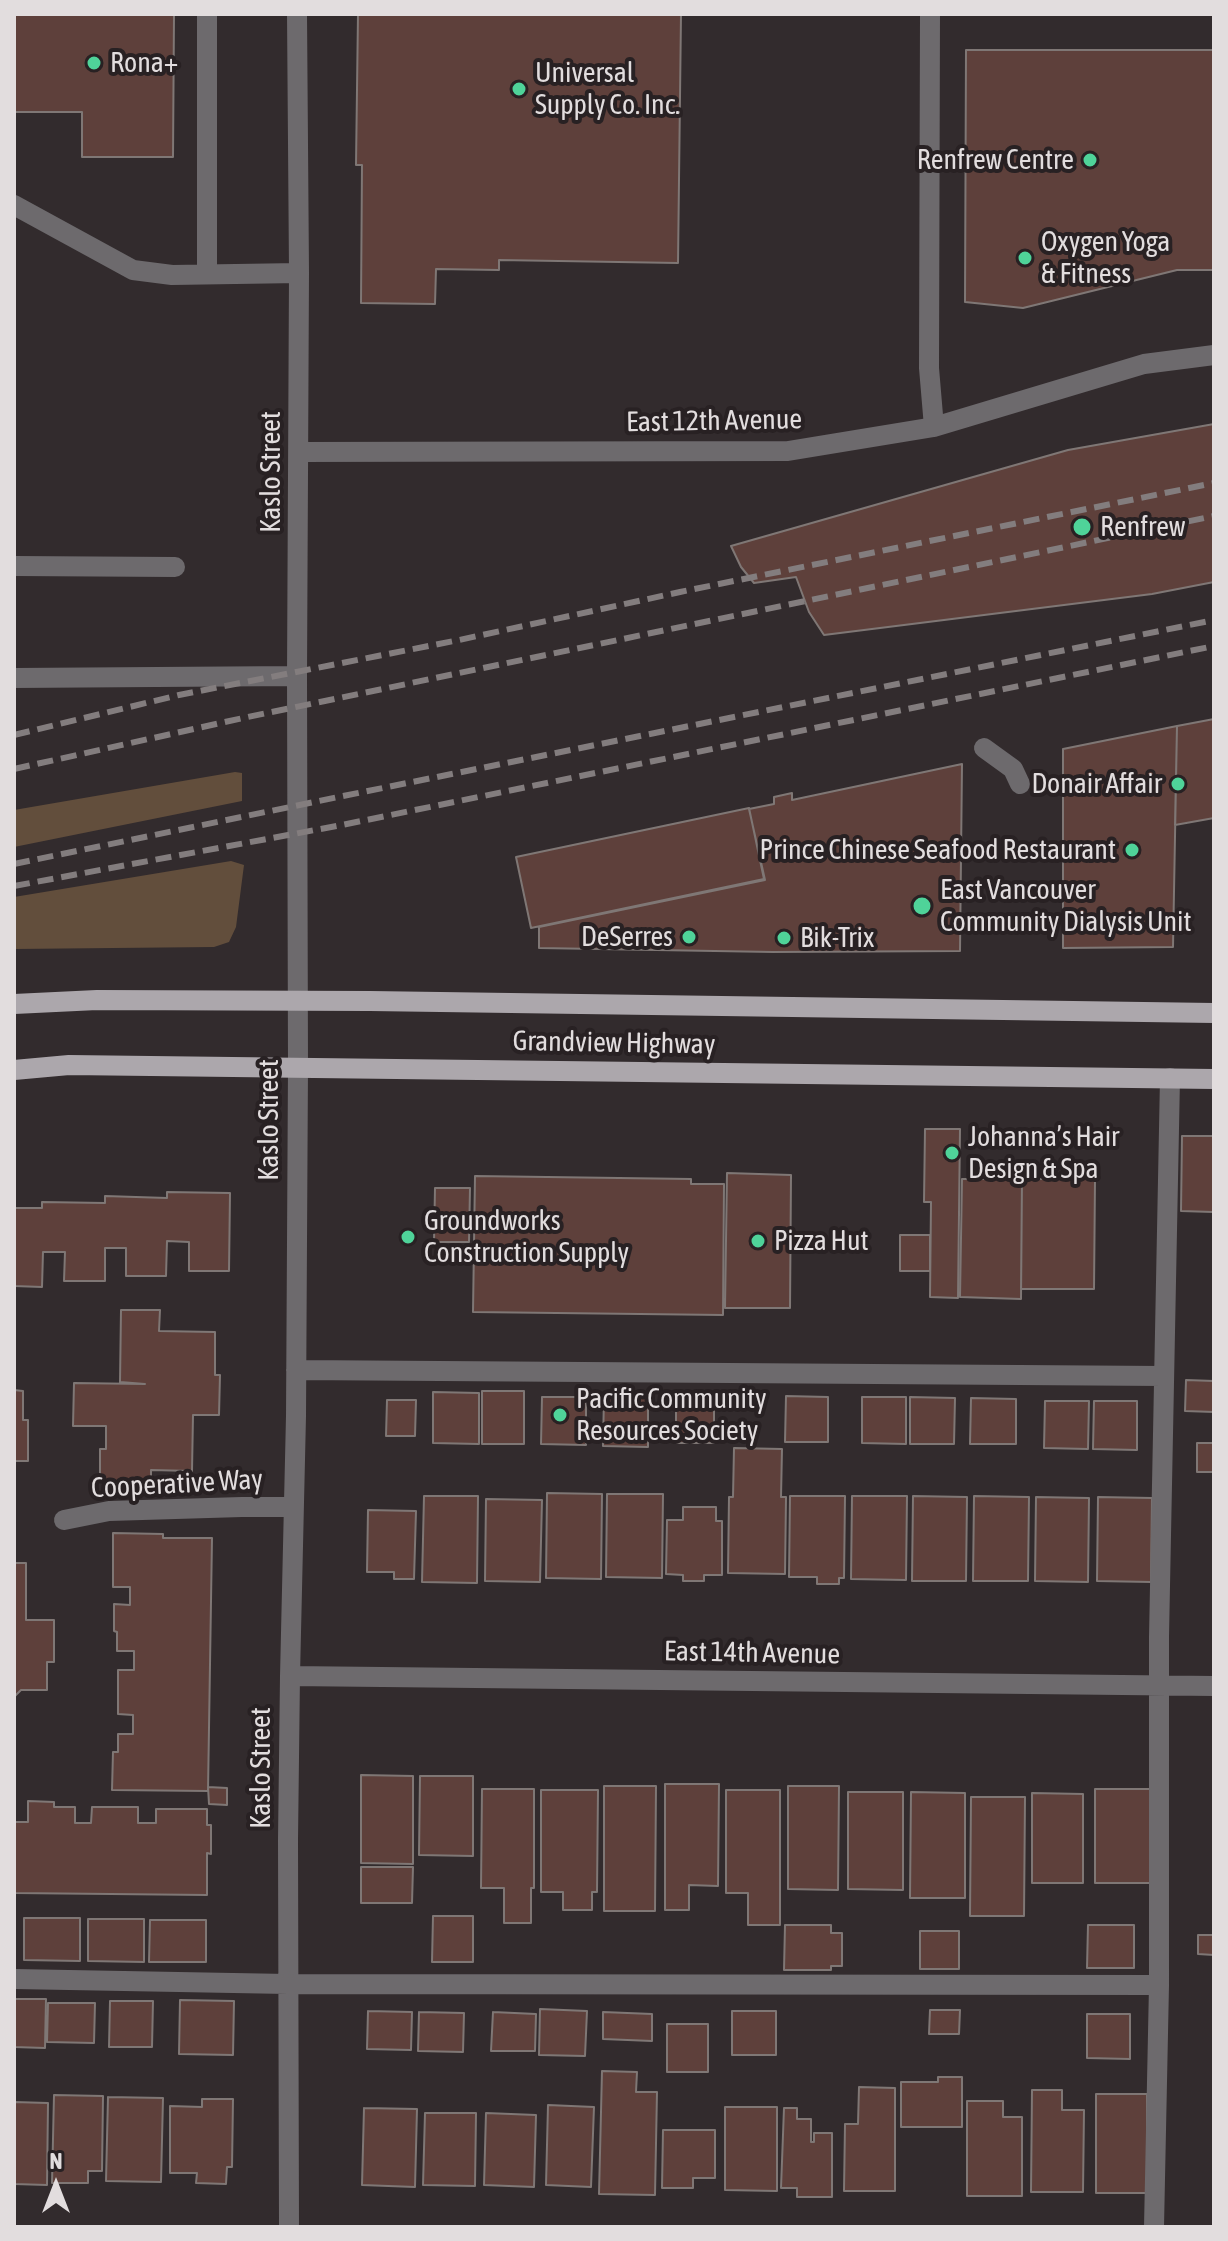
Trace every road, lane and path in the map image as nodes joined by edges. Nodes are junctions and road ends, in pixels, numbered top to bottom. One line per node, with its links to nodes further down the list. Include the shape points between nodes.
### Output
1 (207, 14): 6 (street)
2 (297, 14): 5 (street, Kaslo Street)
3 (930, 14): 8 (street, via 929,368)
4 (14, 205): 6 (street, via 133,270)
5 (299, 273): 6 (street); 9 (street, Kaslo Street)
6 (207, 274)
7 (1214, 355): 8 (street, East 12th Avenue, via 1144,364)
8 (934, 427): 9 (street, East 12th Avenue, via 788,451)
9 (299, 452): 12 (street, Kaslo Street)
10 (14, 566): 11 (street)
11 (175, 567)
12 (297, 676): 13 (street); 16 (street, Kaslo Street)
13 (14, 678)
14 (984, 748): 15 (street, via 1013,769)
15 (1020, 784)
16 (298, 1001): 17 (main road, Grandview Highway); 18 (main road, Grandview Highway); 19 (street, Kaslo Street)
17 (14, 1004)
18 (1214, 1013)
19 (298, 1067): 20 (main road, Grandview Highway, via 69,1065); 21 (main road, Grandview Highway); 23 (street, Kaslo Street)
20 (14, 1070)
21 (1170, 1078): 22 (main road, Grandview Highway); 24 (street)
22 (1214, 1079)
23 (296, 1370): 24 (street); 25 (street, Kaslo Street)
24 (1163, 1376): 28 (street)
25 (293, 1507): 26 (street, Cooperative Way, via 109,1511); 27 (street, Kaslo Street)
26 (64, 1520)
27 (290, 1676): 28 (street, East 14th Avenue); 31 (street, Kaslo Street)
28 (1159, 1685): 29 (street, East 14th Avenue); 32 (street)
29 (1214, 1686)
30 (14, 1979): 31 (street)
31 (288, 1984): 32 (street); 33 (street, Kaslo Street)
32 (1159, 1985): 34 (street)
33 (289, 2227)
34 (1154, 2227)

